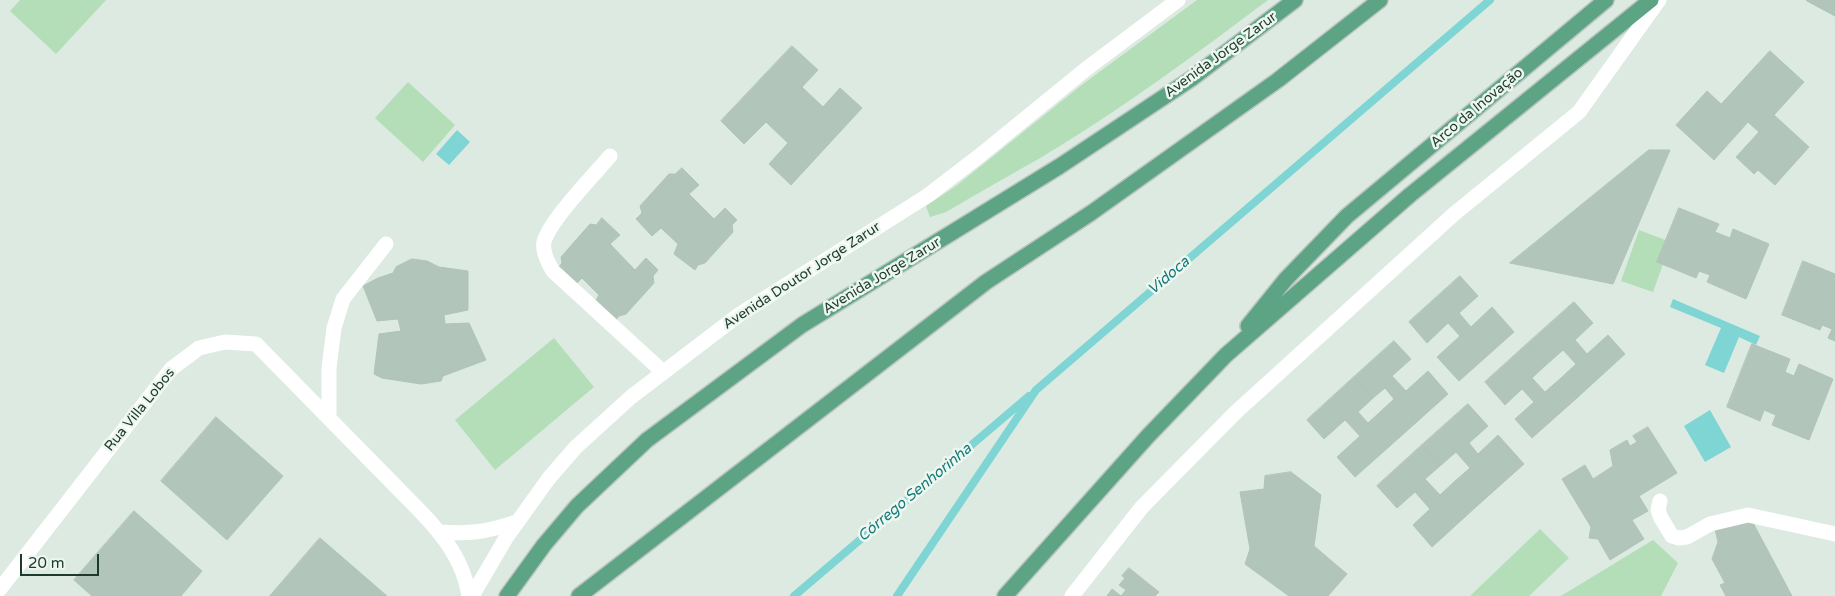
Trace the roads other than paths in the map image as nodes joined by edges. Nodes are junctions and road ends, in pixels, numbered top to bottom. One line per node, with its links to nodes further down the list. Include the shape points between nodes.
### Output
1 (1178, 0): 10 (street, Avenida Doutor Jorge Zarur, via 927,196 740,314)
2 (1295, 0): 18 (main road, Avenida Jorge Zarur, via 1191,79 1060,166 802,325 655,435 577,506)
3 (1380, 0): 19 (main road, via 1278,80 1091,213 986,282)
4 (1606, 0): 9 (main road, Arco da Inovação, via 1347,216 1286,279)
5 (1651, 0): 9 (main road, via 1410,195)
6 (1659, 0): 21 (street, via 1579,112 1454,214 1236,412 1142,507)
7 (610, 156): 10 (street, via 552,226 544,243 546,259 553,271)
8 (386, 244): 11 (street, via 343,298 334,328 329,368)
9 (1226, 355): 20 (main road, via 1148,436)
10 (663, 372): 13 (street, Avenida Doutor Jorge Zarur, via 600,423 576,447)
11 (329, 418): 14 (street, Rua Villa Lobos); 16 (street, Rua Villa Lobos, via 256,344 225,342 199,348 171,369)
12 (1660, 501): 15 (street, via 1660,518 1672,536 1679,538 1710,524 1748,515)
13 (516, 522): 14 (street, via 466,534); 17 (street, Avenida Doutor Jorge Zarur)
14 (440, 532): 17 (street, Rua Villa Lobos, via 457,558)
15 (1835, 534)
16 (0, 589)
17 (470, 596)
18 (507, 596)
19 (579, 596)
20 (1005, 596)
21 (1072, 596)

